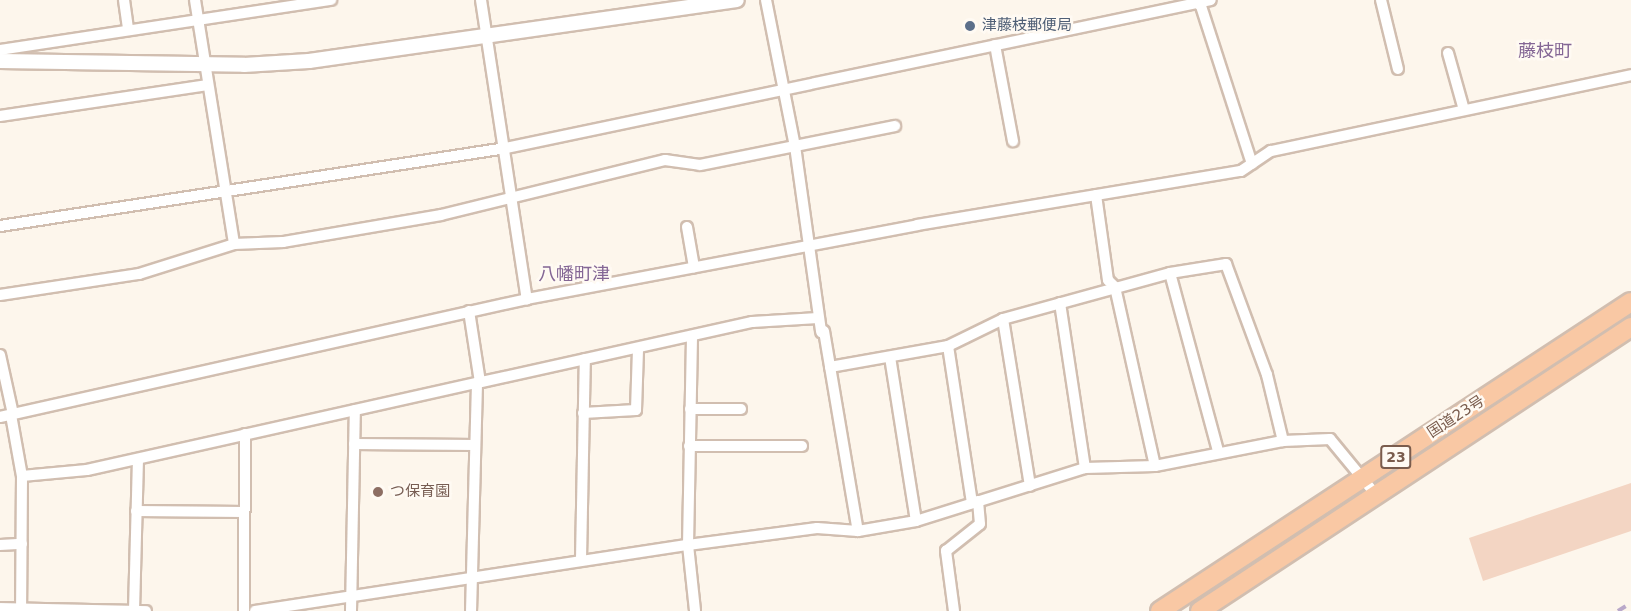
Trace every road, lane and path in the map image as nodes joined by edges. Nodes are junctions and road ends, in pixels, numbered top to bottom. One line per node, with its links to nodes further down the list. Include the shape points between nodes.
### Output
1 (124, 0): 10 (street)
2 (195, 0): 9 (street)
3 (331, 0): 9 (street)
4 (481, 0): 11 (street)
5 (737, 0): 11 (street)
6 (766, 0): 20 (street)
7 (1381, 0): 17 (street)
8 (1204, 1): 12 (street); 27 (street)
9 (198, 19): 10 (street); 16 (street)
10 (129, 30): 13 (street)
11 (488, 37): 16 (street, via 309,60); 26 (street)
12 (995, 45): 20 (street); 24 (street)
13 (0, 50)
14 (1448, 53): 21 (street)
15 (0, 61): 16 (street)
16 (205, 65): 19 (street)
17 (1398, 69)
18 (1631, 75): 21 (street)
19 (208, 85): 22 (street); 28 (street)
20 (783, 89): 25 (street); 26 (street)
21 (1464, 110): 27 (street, via 1271,151)
22 (0, 117)
23 (895, 126): 25 (street)
24 (1013, 141)
25 (795, 146): 30 (street, via 700,165 646,164); 34 (street)
26 (506, 148): 28 (street); 30 (street)
27 (1252, 164): 29 (street, via 1241,171)
28 (226, 191): 31 (street); 33 (street)
29 (1096, 195): 34 (street); 37 (street, via 1108,280)
30 (513, 200): 33 (street, via 352,232); 39 (street)
31 (0, 226)
32 (687, 227): 35 (street)
33 (234, 244): 38 (street, via 139,274)
34 (807, 245): 35 (street); 43 (street)
35 (694, 267): 39 (street)
36 (1170, 273): 37 (street); 60 (street, via 1226,264 1267,375); 65 (street)
37 (1115, 287): 41 (street); 67 (street)
38 (0, 295)
39 (527, 299): 42 (street)
40 (1631, 302): 70 (highway, 国道23号 / 23)
41 (1060, 303): 44 (street); 68 (street)
42 (469, 311): 53 (street); 58 (street)
43 (818, 318): 46 (street, via 752,322); 52 (street)
44 (1003, 319): 47 (street); 71 (street)
45 (1631, 327): 72 (highway, 国道23号 / 23)
46 (692, 337): 48 (street); 54 (street)
47 (948, 346): 50 (street); 73 (street)
48 (638, 350): 51 (street); 57 (street, via 636,410)
49 (0, 355): 58 (street)
50 (890, 357): 52 (street); 76 (street)
51 (585, 359): 53 (street); 57 (street)
52 (830, 367): 77 (street)
53 (479, 383): 56 (street); 62 (street)
54 (690, 409): 55 (street); 63 (street)
55 (741, 409)
56 (355, 410): 59 (street); 61 (street)
57 (583, 413): 81 (street)
58 (8, 415): 69 (street)
59 (245, 434): 66 (street); 75 (street)
60 (1283, 441): 65 (street); 70 (street, via 1330,439)
61 (354, 444): 62 (street); 83 (street)
62 (476, 445): 82 (street)
63 (689, 446): 64 (street); 80 (street)
64 (802, 446)
65 (1218, 451): 67 (street)
66 (138, 459): 69 (street); 74 (street)
67 (1155, 466): 68 (street)
68 (1085, 468): 71 (street)
69 (22, 476): 78 (street)
70 (1365, 477): 72 (street); 94 (highway, 国道23号 / 23)
71 (1030, 486): 73 (street)
72 (1377, 496): 95 (highway, 国道23号 / 23)
73 (975, 502): 76 (street); 93 (street, via 980,524 946,551)
74 (136, 511): 75 (street); 86 (street)
75 (244, 512): 88 (street)
76 (916, 521): 77 (street)
77 (858, 531): 80 (street, via 817,528)
78 (22, 544): 79 (street); 85 (street)
79 (0, 545)
80 (688, 545): 81 (street); 92 (street)
81 (581, 560): 82 (street)
82 (472, 574): 83 (street); 91 (street)
83 (351, 595): 89 (street); 90 (street)
84 (0, 609): 85 (street)
85 (21, 610): 86 (street)
86 (134, 611): 87 (street)
87 (146, 611)
88 (244, 611)
89 (255, 611)
90 (351, 611)
91 (471, 611)
92 (695, 611)
93 (954, 611)
94 (1160, 611)
95 (1200, 611)

